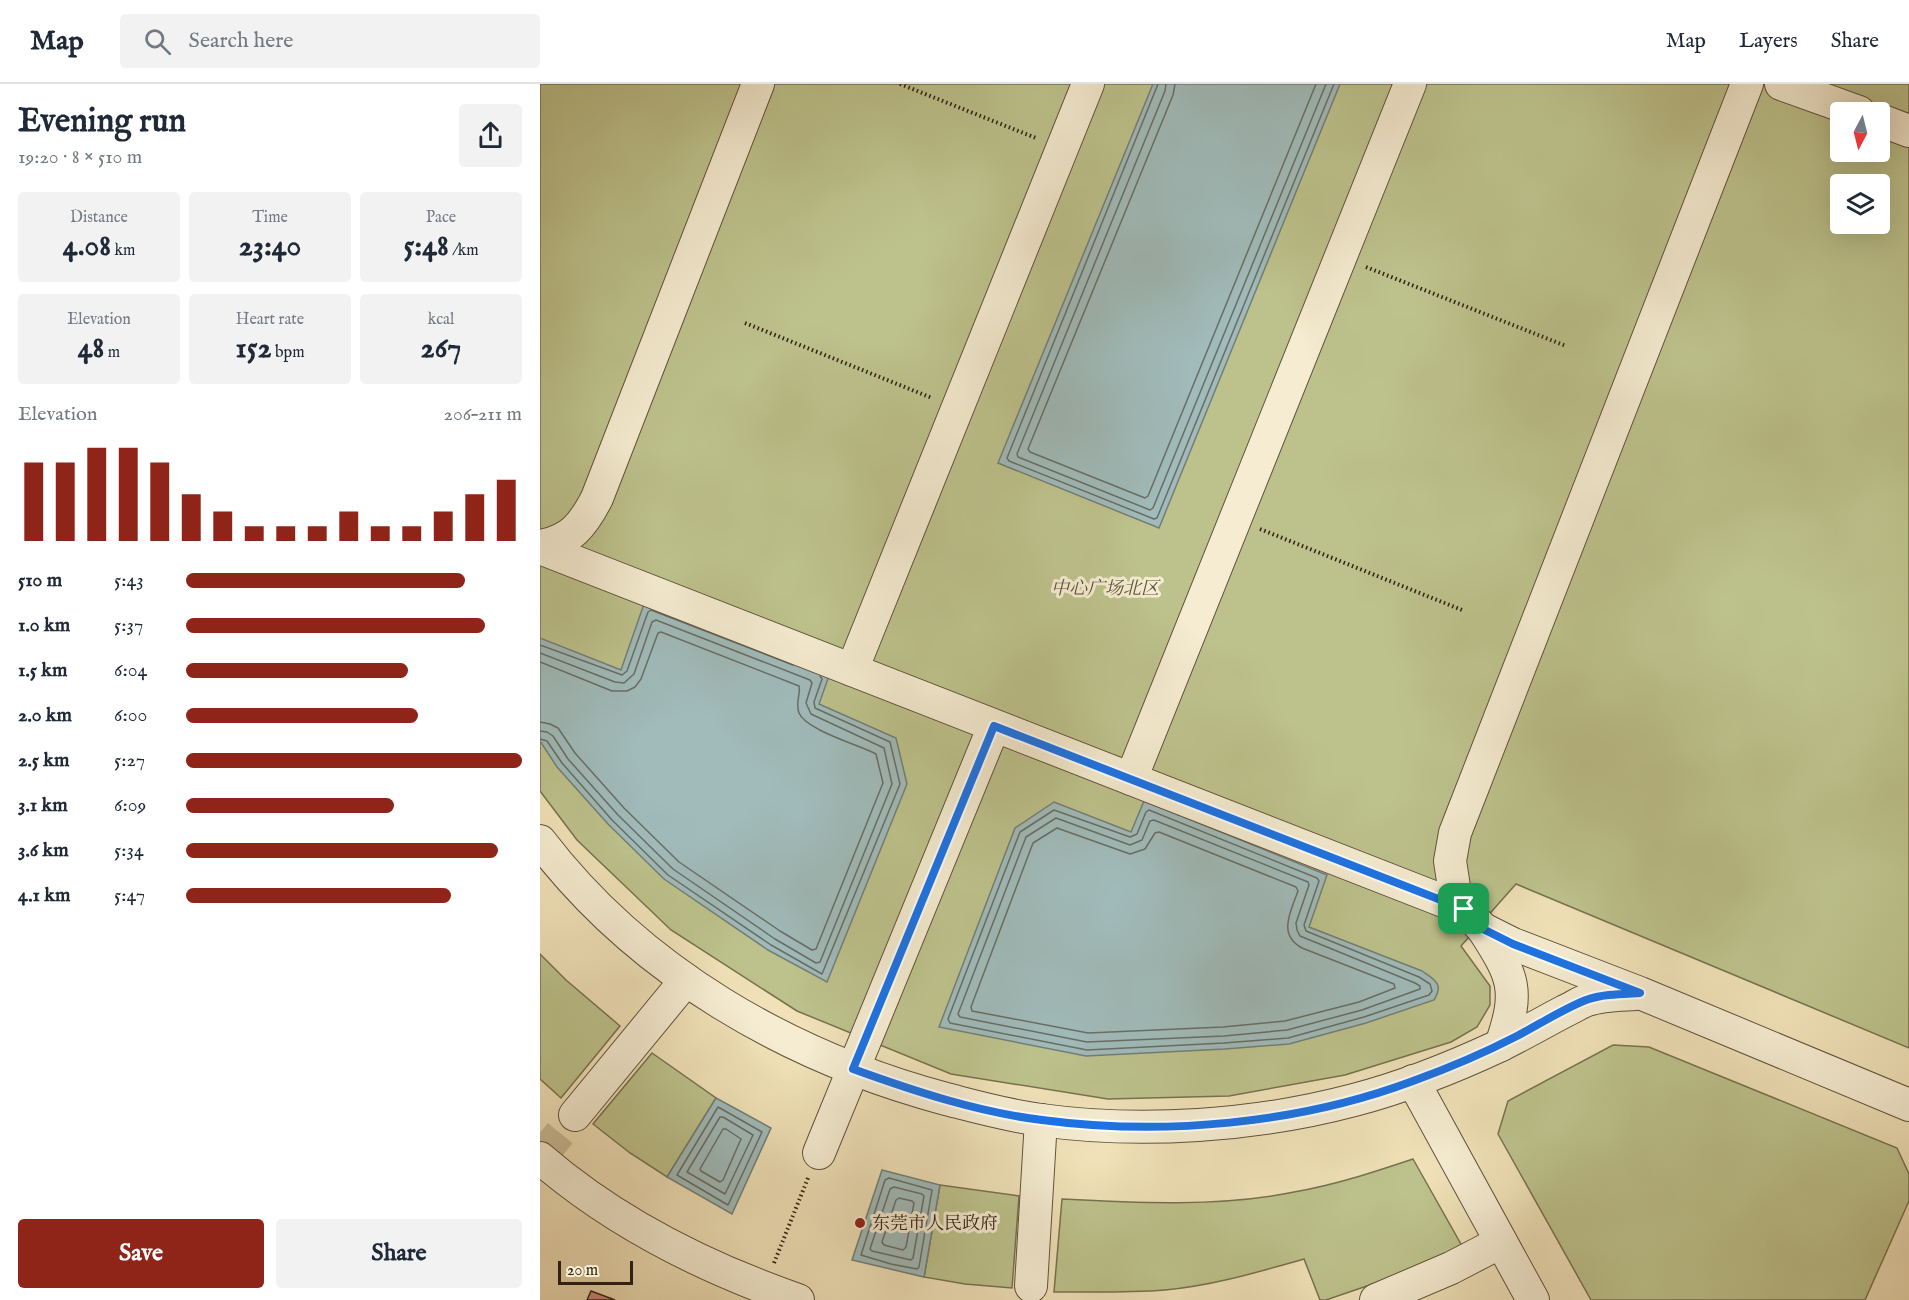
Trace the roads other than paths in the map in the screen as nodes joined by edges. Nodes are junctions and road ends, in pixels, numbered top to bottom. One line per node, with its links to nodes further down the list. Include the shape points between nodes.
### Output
1 (758, 84): 9 (street, via 597,498 572,534 556,544)
2 (1088, 84): 10 (street)
3 (1410, 84): 12 (street)
4 (1748, 84): 14 (street, via 1455,833 1450,861 1454,887)
5 (1781, 84): 6 (street)
6 (1831, 102)
7 (1890, 124): 8 (street)
8 (1909, 131)
9 (540, 547): 10 (street)
10 (852, 670): 11 (street)
11 (994, 726): 12 (street); 18 (street)
12 (1131, 779): 14 (street)
13 (540, 841): 15 (street, via 613,922)
14 (1474, 919): 16 (street, via 1513,944); 17 (street, via 1501,956 1511,980 1513,1002)
15 (686, 980): 18 (street, via 748,1020); 21 (street)
16 (1640, 993): 17 (street, via 1587,1000); 20 (street)
17 (1501, 1045): 19 (street)
18 (853, 1069): 22 (street, via 907,1089); 23 (street)
19 (1413, 1081): 22 (street, via 1299,1113 1233,1122 1162,1126); 25 (street)
20 (1909, 1105)
21 (575, 1115)
22 (1041, 1120): 26 (street)
23 (819, 1153)
24 (540, 1158): 27 (street, via 572,1186 633,1224 700,1260)
25 (1501, 1242): 28 (street); 29 (street)
26 (1031, 1286)
27 (798, 1300)
28 (1376, 1300)
29 (1533, 1300)

